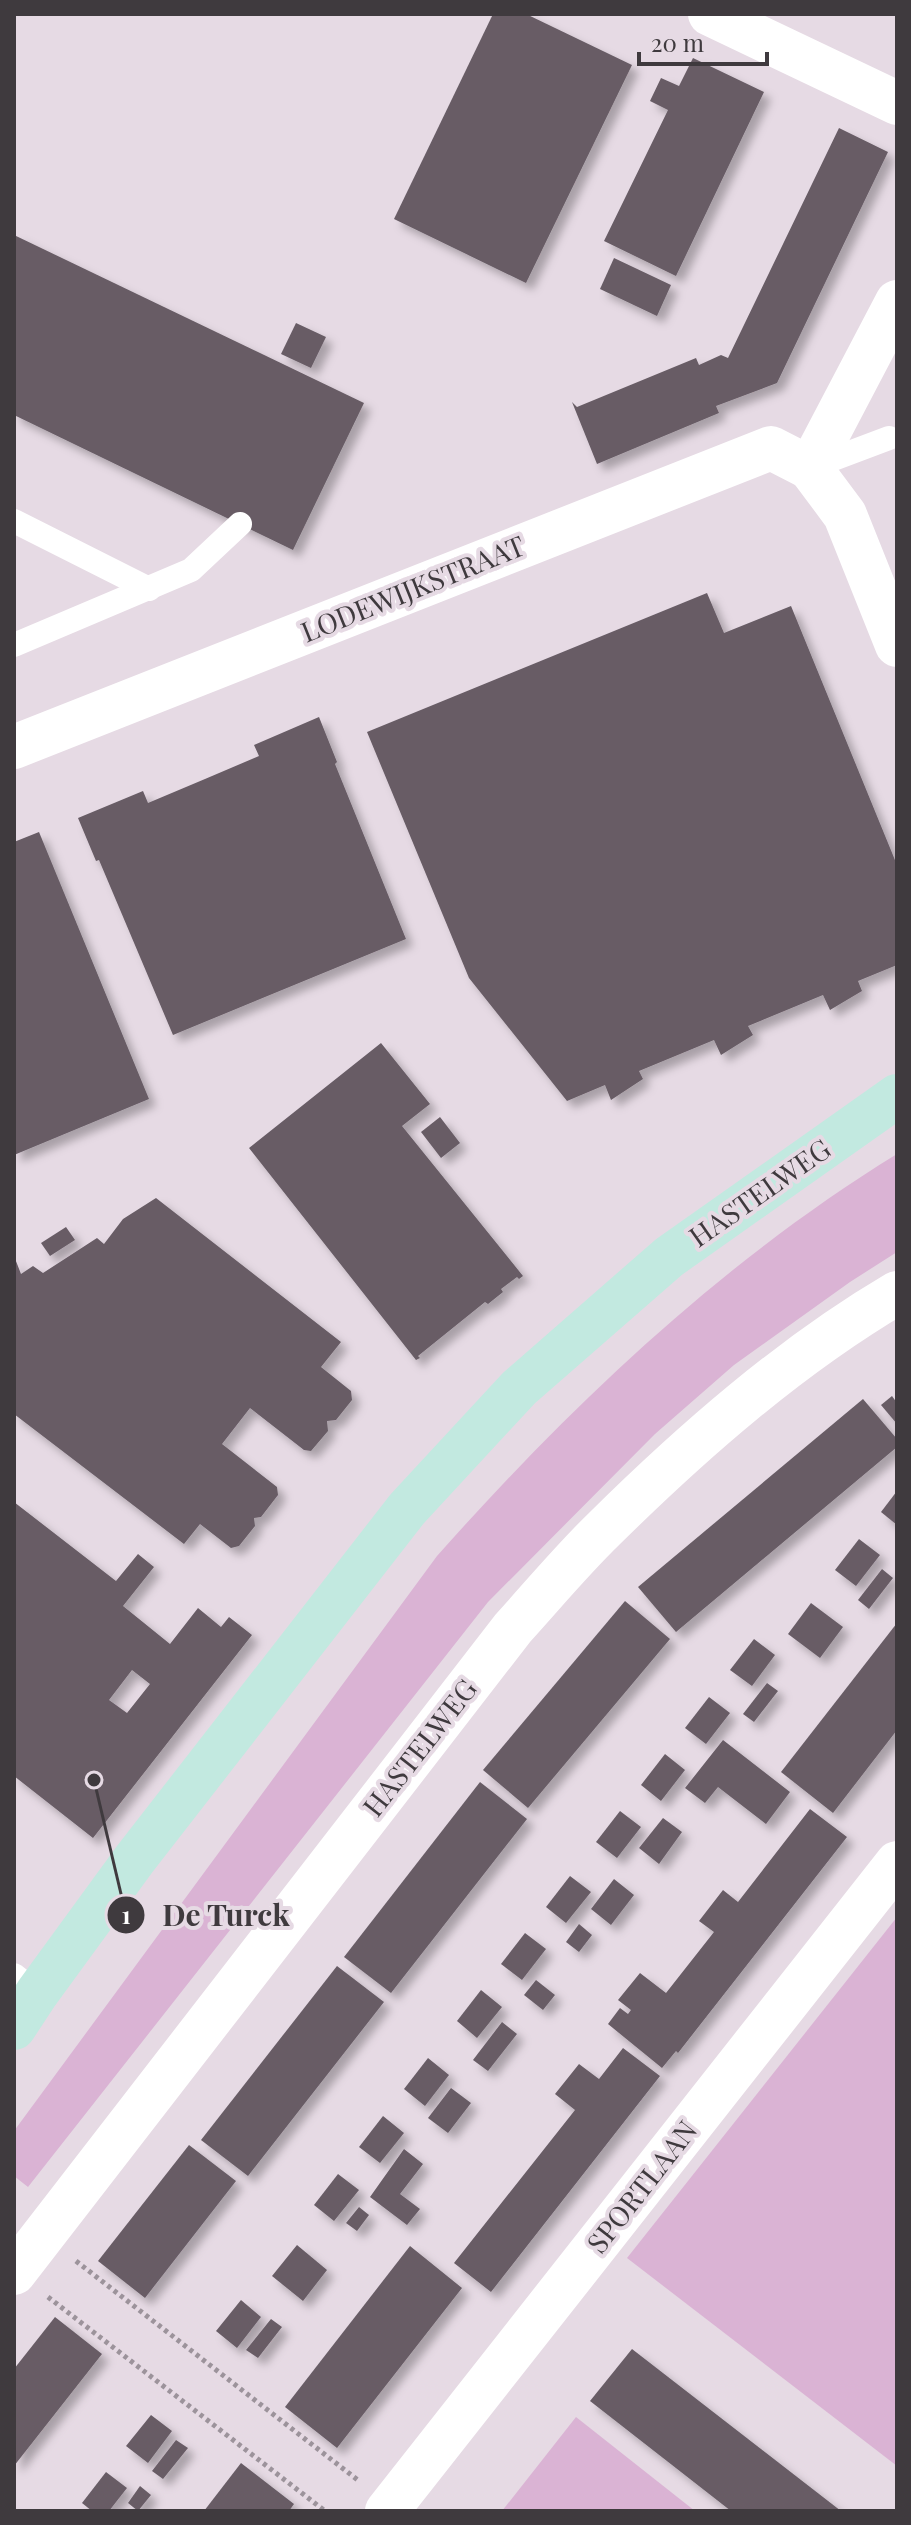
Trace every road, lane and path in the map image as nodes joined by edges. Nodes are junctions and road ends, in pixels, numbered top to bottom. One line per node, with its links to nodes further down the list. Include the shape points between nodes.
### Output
1 (710, 14): 2 (street)
2 (897, 103)
3 (897, 302): 5 (street)
4 (889, 438): 5 (lane)
5 (810, 468): 10 (street, via 845,515); 11 (street, LODEWIJKSTRAAT, via 771,448)
6 (14, 521): 8 (lane)
7 (240, 524): 8 (lane, via 191,570)
8 (149, 589): 9 (lane)
9 (14, 645)
10 (897, 645)
11 (14, 747)
12 (897, 1096): 15 (street, HASTELWEG, via 669,1257 519,1388 407,1509)
13 (897, 1293): 16 (street, HASTELWEG, via 755,1393 603,1530 513,1628)
14 (897, 1863): 19 (street, SPORTLAAN)
15 (22, 1999)
16 (42, 2235): 17 (street, HASTELWEG); 19 (path)
17 (15, 2273): 18 (path)
18 (316, 2508): 20 (path)
19 (389, 2508)
20 (325, 2511)

